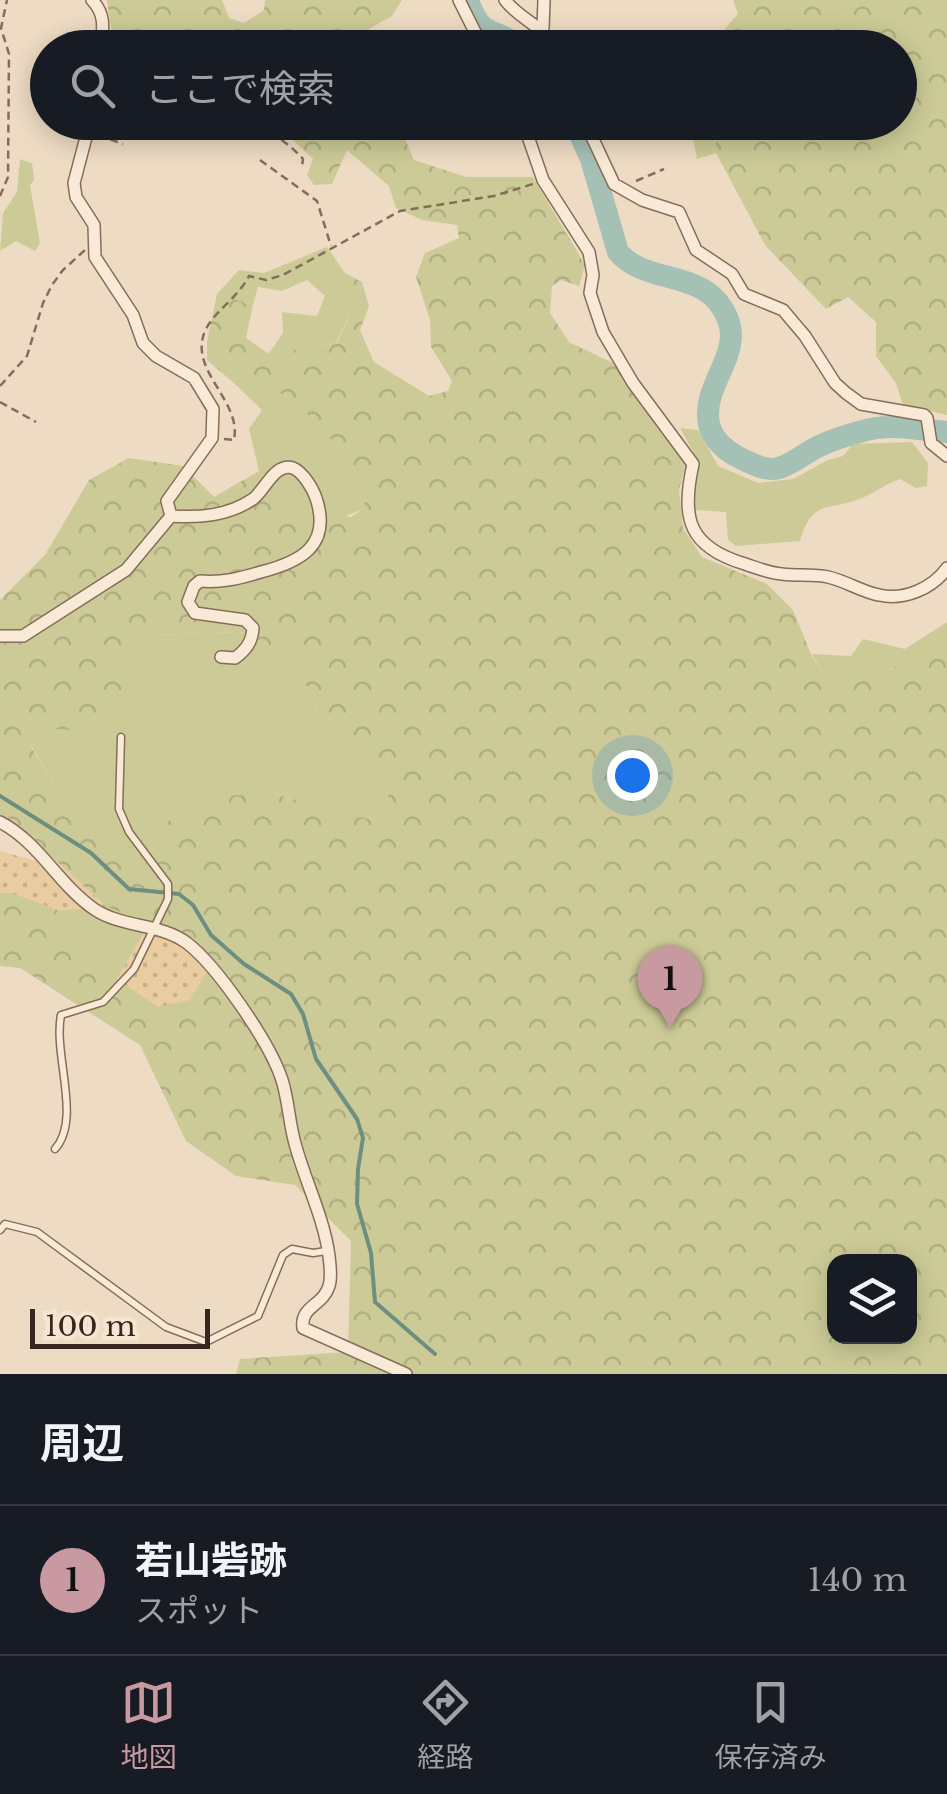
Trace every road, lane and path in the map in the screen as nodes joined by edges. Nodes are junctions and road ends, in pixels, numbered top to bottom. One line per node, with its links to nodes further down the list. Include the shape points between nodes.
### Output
1 (7, 0): 20 (path, via 1,28 10,54 8,177)
2 (92, 0): 7 (street, via 101,10)
3 (459, 0): 8 (street)
4 (505, 0): 6 (street)
5 (544, 0): 6 (street)
6 (543, 28)
7 (102, 30)
8 (474, 30)
9 (85, 140): 21 (street, via 74,183 94,225)
10 (115, 140): 14 (path)
11 (283, 140): 16 (path, via 303,158)
12 (529, 140): 18 (street)
13 (593, 140): 19 (street)
14 (123, 144)
15 (260, 160): 22 (path, via 316,200)
16 (302, 166)
17 (664, 169): 19 (path)
18 (543, 180): 22 (path, via 494,196 400,210); 29 (street, via 588,252 590,293 603,332 693,464 686,496 692,528 705,547 778,574 829,577 882,596 920,592)
19 (620, 188): 27 (street, via 679,212 696,250 732,274 744,294 783,310 835,383 862,404 927,418 931,443)
20 (0, 196)
21 (94, 243): 23 (path, via 52,286 28,356); 26 (street, via 95,257 134,315 143,343 207,395 215,420)
22 (331, 248): 26 (path, via 283,275 249,276 207,326 204,362 236,431 234,440)
23 (0, 386)
24 (0, 402): 25 (path)
25 (36, 422)
26 (212, 438): 28 (street, via 167,500)
27 (947, 456)
28 (170, 516): 30 (street, via 126,570 24,636); 31 (street, via 216,515 253,499 290,467 314,492 318,534 302,559 194,586 188,602 196,613 246,620 254,628 243,652)
29 (947, 568)
30 (0, 636)
31 (221, 657)
32 (120, 738): 34 (lane, via 119,809 168,884)
33 (0, 822): 34 (street, via 41,852 95,910)
34 (155, 928): 35 (lane, via 134,969 104,1002 61,1015 57,1035 66,1109 64,1138); 37 (street, via 188,944 214,971 276,1066)
35 (55, 1149)
36 (0, 1230): 37 (lane, via 5,1224 37,1232 166,1328 206,1342 258,1316 283,1255 292,1249)
37 (328, 1251): 38 (street, via 328,1289 305,1312 303,1328)
38 (406, 1374)

